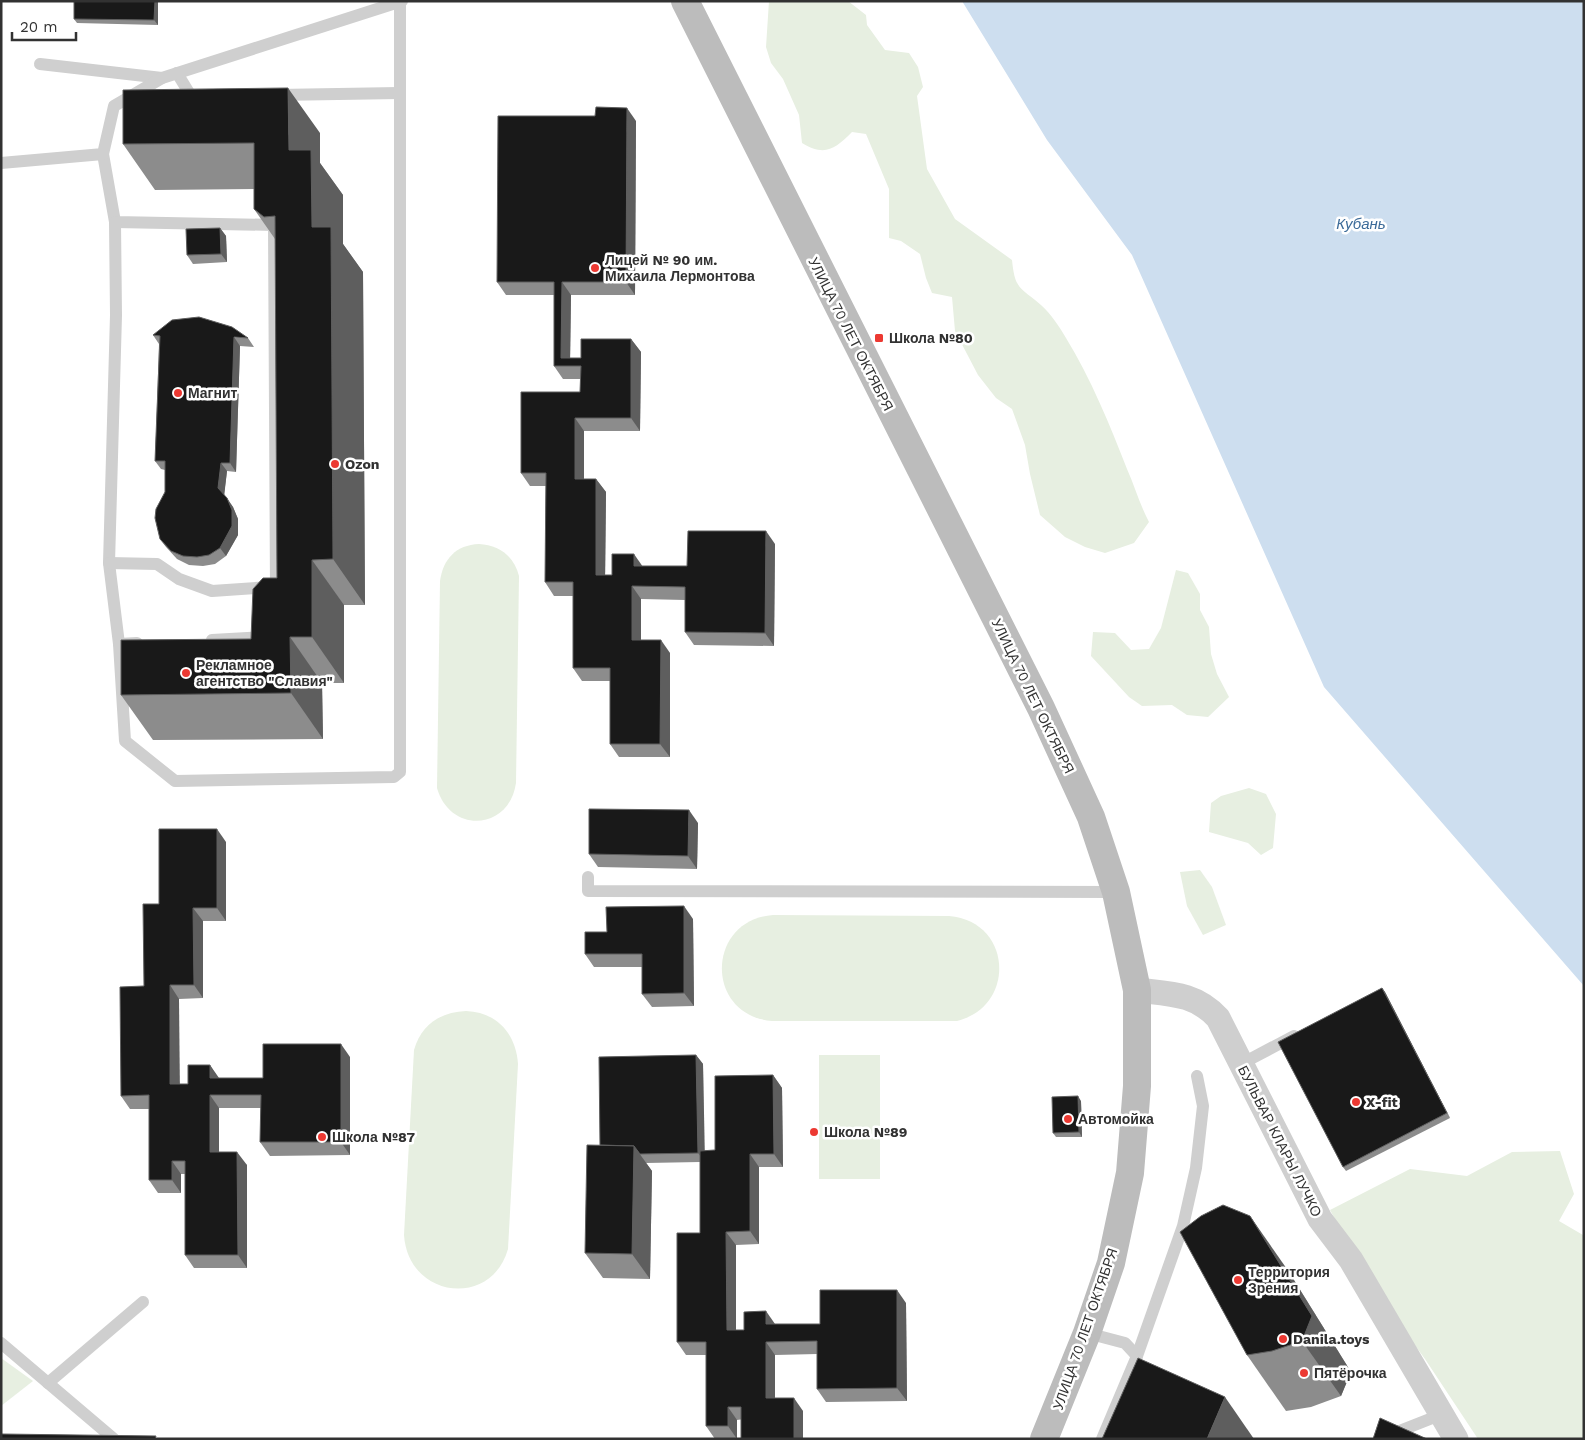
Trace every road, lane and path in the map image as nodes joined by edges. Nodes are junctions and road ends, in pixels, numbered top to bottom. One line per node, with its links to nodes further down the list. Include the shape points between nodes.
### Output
1 (685, 1): 20 (main road, УЛИЦА 70 ЛЕТ ОКТЯБРЯ, via 1041,708 1091,817)
2 (401, 2): 4 (lane); 6 (lane)
3 (40, 64): 5 (lane)
4 (177, 73): 5 (lane); 7 (lane, via 190,96)
5 (162, 78): 9 (lane, via 114,106)
6 (399, 93): 8 (lane); 18 (lane, via 400,772 394,778 175,780 125,741)
7 (210, 95)
8 (260, 95)
9 (103, 154): 10 (lane); 11 (lane)
10 (1, 163)
11 (115, 222): 12 (lane, via 116,324); 13 (lane, via 274,225)
12 (109, 562): 13 (lane, via 157,564 179,579 212,591); 18 (lane)
13 (276, 587): 14 (lane)
14 (276, 607)
15 (277, 627): 16 (lane, via 277,637)
16 (198, 640)
17 (148, 643): 18 (lane)
18 (119, 644)
19 (588, 877): 20 (lane, via 588,891)
20 (1116, 892): 21 (main road, УЛИЦА 70 ЛЕТ ОКТЯБРЯ)
21 (1137, 990): 23 (street, БУЛЬВАР КЛАРЫ ЛУЧКО, via 1192,998 1206,1005 1218,1018); 26 (main road, УЛИЦА 70 ЛЕТ ОКТЯБРЯ, via 1137,1086 1130,1173 1111,1263)
22 (1310, 1028): 23 (lane)
23 (1241, 1064): 30 (street, БУЛЬВАР КЛАРЫ ЛУЧКО, via 1320,1219 1351,1260)
24 (1197, 1076): 28 (lane, via 1203,1106 1196,1168 1183,1226)
25 (143, 1302): 29 (lane)
26 (1087, 1332): 28 (lane, via 1125,1343); 32 (main road, УЛИЦА 70 ЛЕТ ОКТЯБРЯ)
27 (1, 1343): 29 (lane)
28 (1137, 1356): 33 (lane)
29 (48, 1384): 31 (lane)
30 (1440, 1414): 34 (lane); 35 (street, БУЛЬВАР КЛАРЫ ЛУЧКО)
31 (114, 1439)
32 (1044, 1439)
33 (1102, 1439)
34 (1379, 1439)
35 (1456, 1439)

